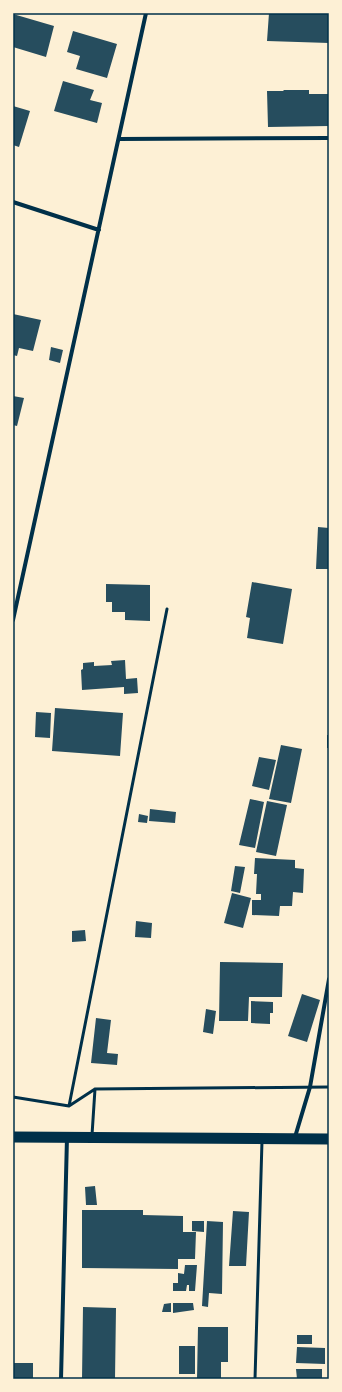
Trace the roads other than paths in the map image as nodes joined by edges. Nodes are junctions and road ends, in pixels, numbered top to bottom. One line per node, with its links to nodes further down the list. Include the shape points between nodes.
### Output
1 (146, 13): 3 (street)
2 (329, 138): 3 (street)
3 (119, 139): 5 (street)
4 (13, 202): 5 (street)
5 (99, 230): 7 (street)
6 (167, 609): 13 (lane)
7 (13, 620)
8 (329, 979): 9 (street)
9 (310, 1086): 10 (lane); 11 (lane); 18 (street)
10 (329, 1087)
11 (95, 1089): 13 (lane); 16 (lane)
12 (13, 1097): 13 (lane)
13 (69, 1106)
14 (13, 1137): 15 (highway)
15 (67, 1137): 16 (highway); 20 (street)
16 (92, 1137): 17 (highway)
17 (262, 1138): 18 (highway); 21 (lane)
18 (295, 1138): 19 (highway)
19 (329, 1139)
20 (61, 1379)
21 (255, 1379)

